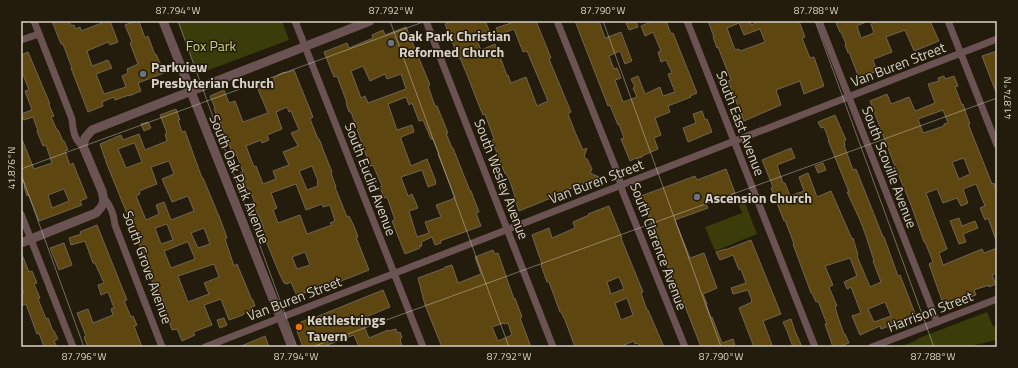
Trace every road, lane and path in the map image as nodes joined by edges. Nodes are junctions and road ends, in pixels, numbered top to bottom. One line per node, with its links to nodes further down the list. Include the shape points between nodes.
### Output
1 (34, 21): 10 (street, South Grove Avenue)
2 (163, 21): 15 (street, South Oak Park Avenue)
3 (295, 21): 13 (street, South Euclid Avenue)
4 (370, 21): 13 (street)
5 (426, 21): 23 (street, South Wesley Avenue)
6 (558, 21): 20 (street, South Clarence Avenue)
7 (687, 21): 17 (street, South East Avenue)
8 (819, 21): 16 (street, South Scoville Avenue)
9 (948, 21): 14 (street)
10 (39, 34): 12 (street); 18 (street, South Grove Avenue, via 72,119 76,138 79,143)
11 (997, 39): 14 (street, Van Buren Street)
12 (21, 40)
13 (305, 46): 15 (street); 26 (street, South Euclid Avenue)
14 (961, 53): 16 (street, Van Buren Street); 19 (street)
15 (191, 91): 18 (street, via 97,127); 28 (street, South Oak Park Avenue)
16 (849, 97): 17 (street, Van Buren Street); 29 (street, South Scoville Avenue)
17 (734, 141): 20 (street, Van Buren Street); 37 (street, South East Avenue)
18 (84, 142): 21 (street, South Grove Avenue)
19 (997, 145)
20 (621, 185): 23 (street, Van Buren Street); 36 (street, South Clarence Avenue)
21 (103, 202): 24 (street, via 96,213); 31 (street, South Grove Avenue, via 110,205 115,225)
22 (21, 214): 24 (street)
23 (507, 230): 26 (street, Van Buren Street); 35 (street, South Wesley Avenue)
24 (31, 239): 25 (street); 30 (street)
25 (21, 243)
26 (394, 274): 28 (street, Van Buren Street); 34 (street, South Euclid Avenue)
27 (997, 299): 29 (street, Harrison Street)
28 (280, 318): 32 (street, Van Buren Street); 33 (street, South Oak Park Avenue)
29 (937, 322): 38 (street, Harrison Street)
30 (73, 347)
31 (162, 347)
32 (205, 347)
33 (292, 347)
34 (423, 347)
35 (554, 347)
36 (685, 347)
37 (815, 347)
38 (872, 347)

